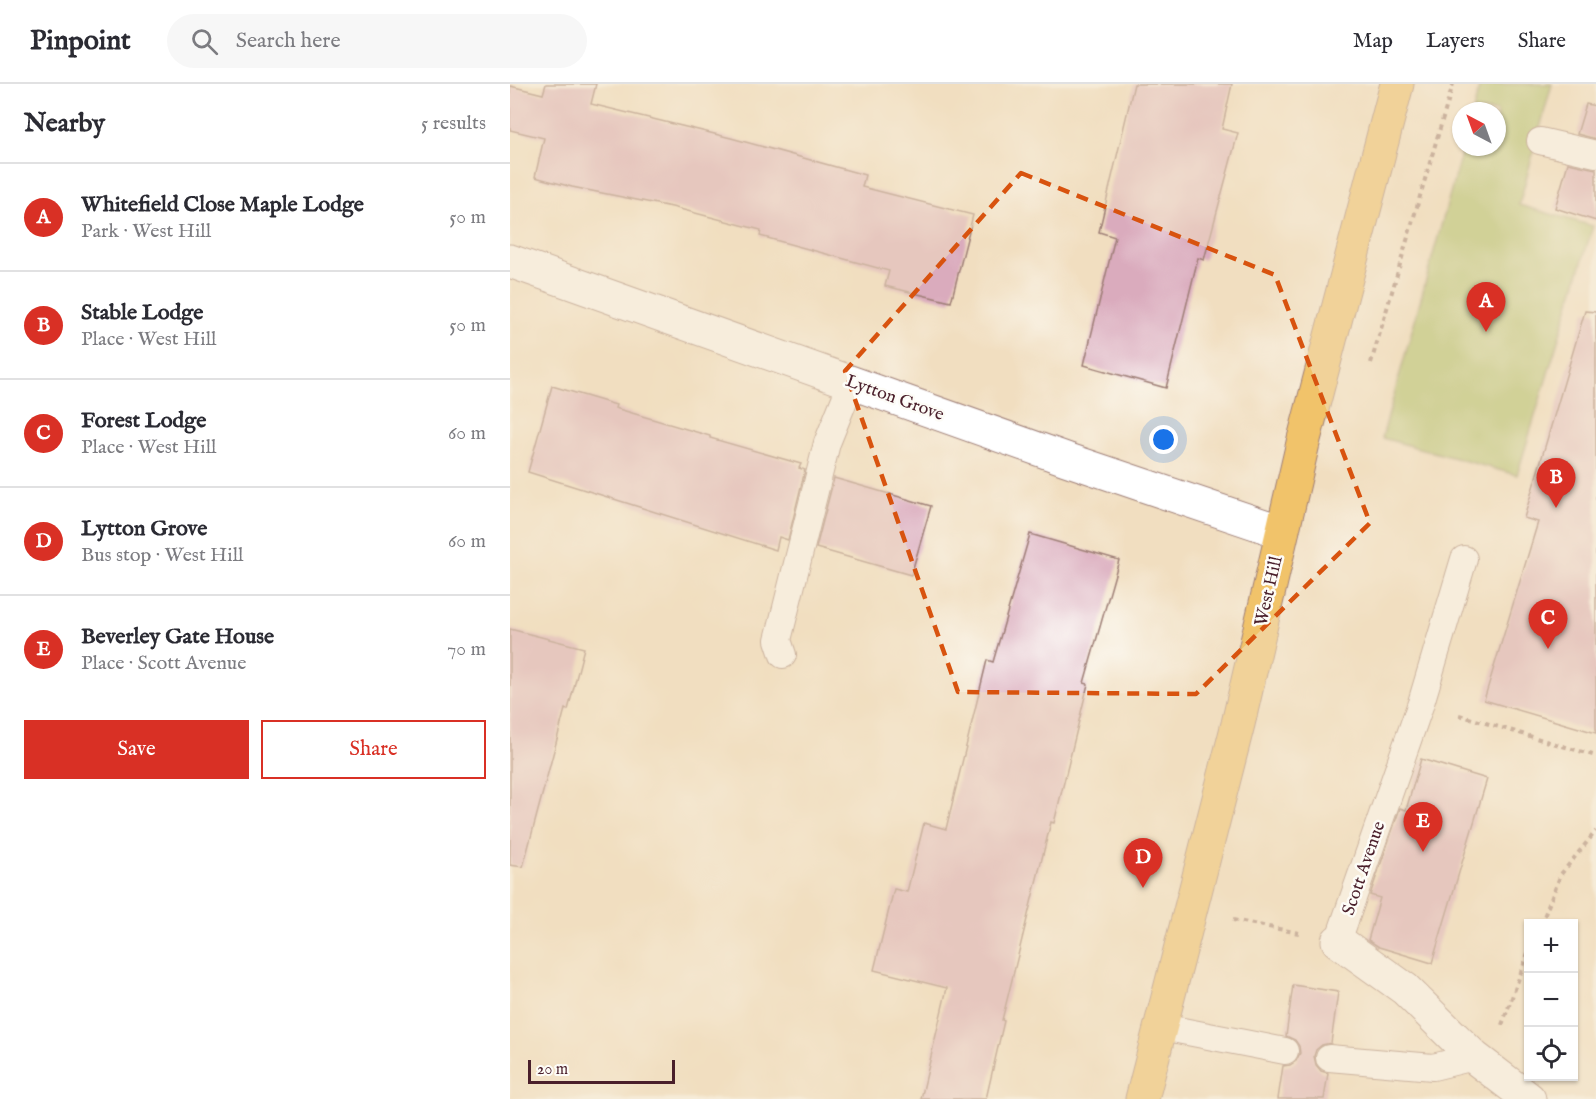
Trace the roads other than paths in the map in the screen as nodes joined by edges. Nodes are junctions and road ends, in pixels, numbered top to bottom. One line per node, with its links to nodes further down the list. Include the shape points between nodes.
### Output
1 (1397, 84): 6 (highway, West Hill)
2 (1540, 141): 3 (lane)
3 (1596, 154)
4 (510, 261): 5 (street, Lytton Grove)
5 (852, 381): 6 (street, Lytton Grove); 8 (lane, via 827,443 778,640)
6 (1282, 532): 10 (highway, West Hill)
7 (1464, 559): 9 (lane, Scott Avenue, via 1421,703)
8 (783, 655)
9 (1338, 941): 13 (street, via 1405,989)
10 (1162, 1027): 11 (lane); 14 (highway, West Hill)
11 (1284, 1051)
12 (1329, 1058): 13 (lane, via 1433,1067)
13 (1481, 1063): 15 (street)
14 (1143, 1099)
15 (1529, 1099)

